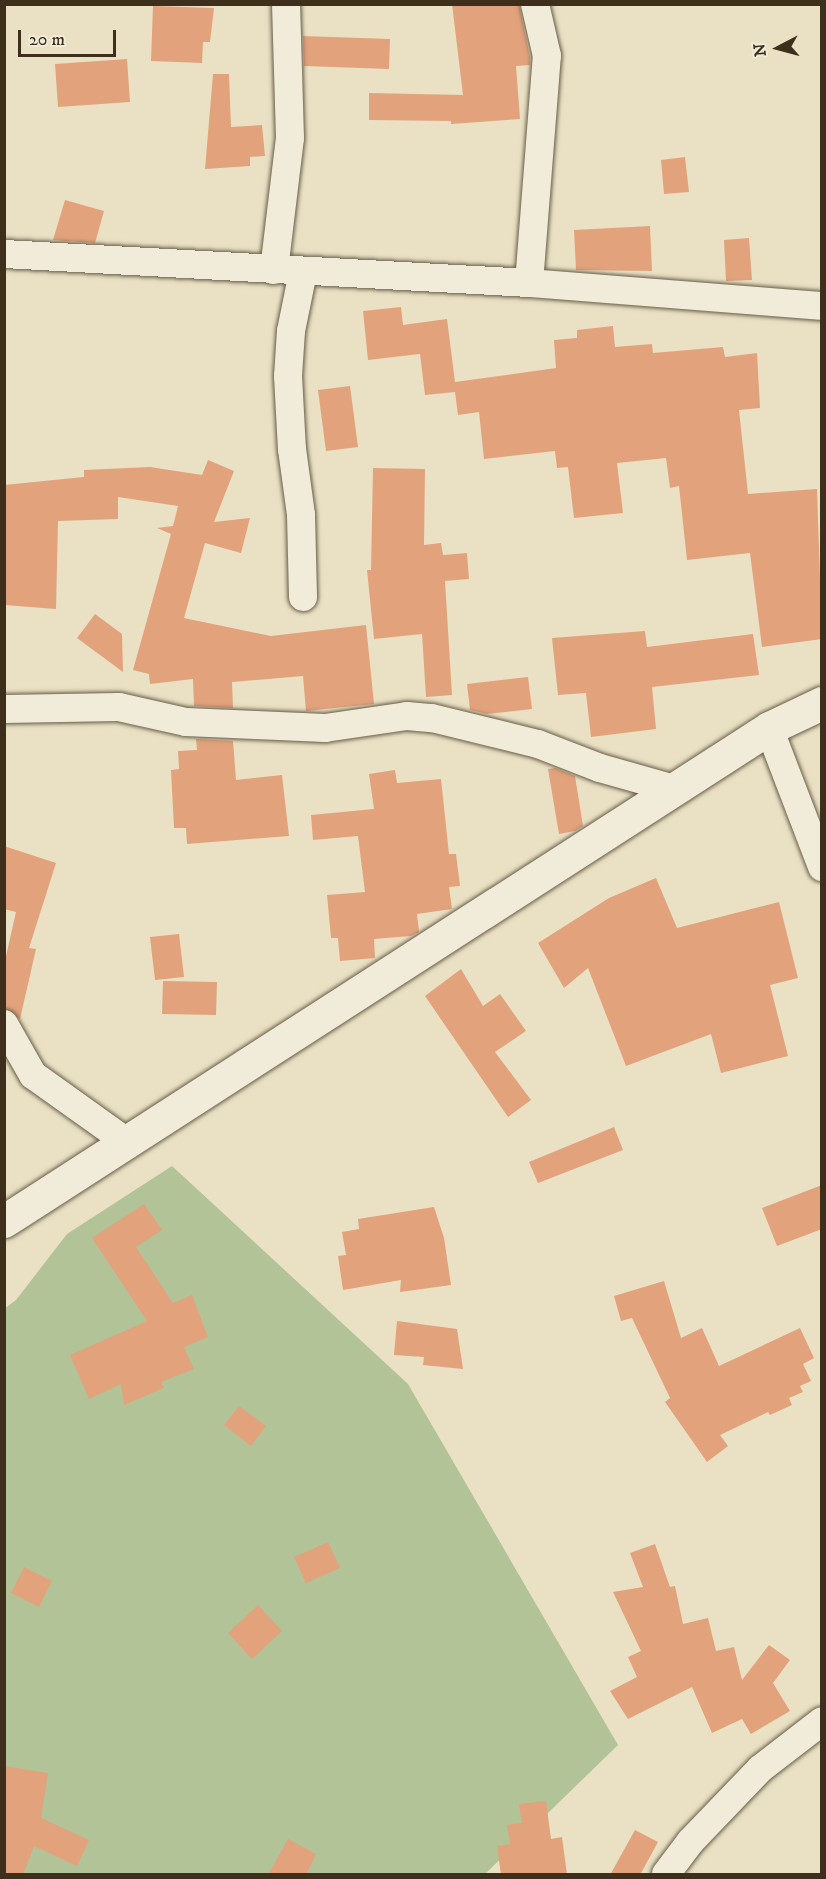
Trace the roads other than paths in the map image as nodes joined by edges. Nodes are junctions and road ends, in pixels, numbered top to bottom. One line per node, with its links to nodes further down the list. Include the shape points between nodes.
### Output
1 (286, 4): 4 (street, via 290,138)
2 (535, 4): 6 (street, via 547,56)
3 (4, 254): 4 (street)
4 (274, 270): 5 (street)
5 (303, 272): 6 (street); 8 (street, via 291,331 288,376 303,536)
6 (529, 283): 7 (street)
7 (822, 306)
8 (303, 597)
9 (822, 703): 11 (main road)
10 (4, 709): 12 (street, via 119,707 186,722 325,728 407,716 432,718 538,744 600,768)
11 (770, 728): 12 (main road); 13 (street)
12 (674, 789): 15 (main road)
13 (822, 867)
14 (4, 1024): 15 (street, via 33,1075)
15 (127, 1142): 16 (main road)
16 (4, 1221)
17 (822, 1721): 18 (street, via 746,1784 691,1841)
18 (666, 1875)

